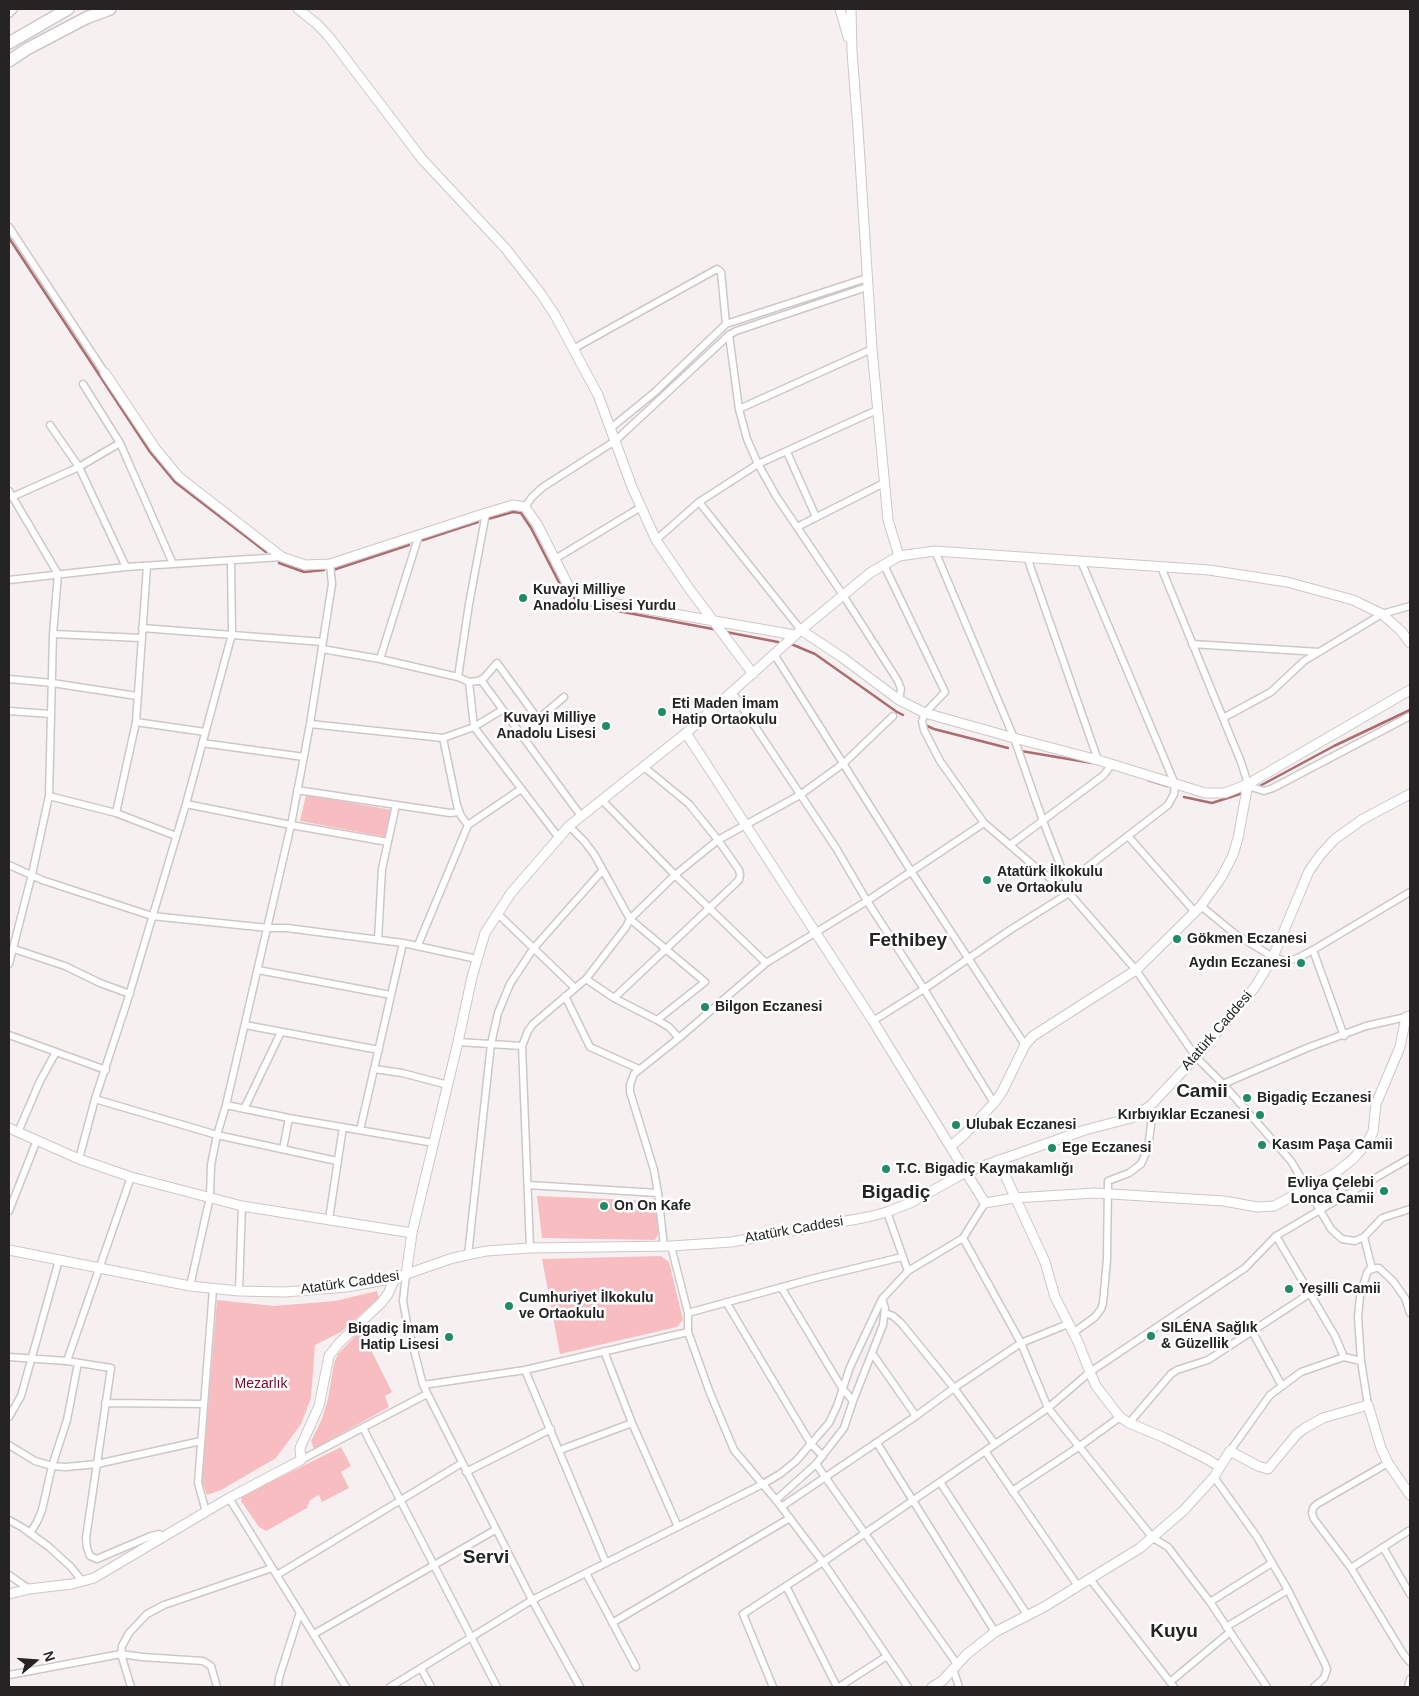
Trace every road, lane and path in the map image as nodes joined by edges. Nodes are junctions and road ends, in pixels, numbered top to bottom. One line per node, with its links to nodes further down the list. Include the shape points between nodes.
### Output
1 (14, 9): 7 (street)
2 (68, 9): 8 (highway)
3 (110, 9): 10 (highway, via 27,48)
4 (298, 9): 15 (street, via 330,38 422,159 506,249 555,315)
5 (840, 9): 9 (street)
6 (851, 9): 9 (street)
7 (9, 14)
8 (9, 43)
9 (852, 52): 12 (street)
10 (9, 61)
11 (9, 227): 17 (street)
12 (867, 282): 13 (street); 14 (street); 16 (street)
13 (726, 324): 15 (street, via 721,274 716,269); 22 (street, via 655,392)
14 (729, 335): 19 (street); 23 (street)
15 (573, 349): 22 (street, via 598,395)
16 (872, 349): 19 (street); 20 (street)
17 (105, 372): 41 (street, via 155,448 179,477)
18 (84, 384): 24 (street)
19 (739, 409): 26 (street)
20 (877, 410): 25 (street); 28 (street)
21 (50, 425): 27 (street)
22 (611, 428): 23 (street)
23 (615, 441): 32 (street, via 543,487); 33 (street)
24 (120, 444): 27 (street); 46 (street)
25 (787, 452): 26 (street); 35 (street)
26 (758, 464): 31 (street); 36 (street)
27 (79, 466): 30 (street); 50 (street)
28 (884, 483): 35 (street); 40 (street, via 888,520)
29 (9, 491): 30 (street)
30 (12, 498): 52 (street)
31 (699, 502): 38 (street); 59 (street)
32 (525, 507): 34 (street, via 513,505); 43 (street)
33 (641, 507): 38 (street); 43 (street)
34 (486, 513): 37 (street); 70 (street)
35 (816, 517): 36 (street)
36 (797, 526): 54 (street)
37 (419, 535): 47 (street); 68 (street)
38 (656, 540): 57 (street)
39 (936, 551): 40 (street); 42 (street); 93 (street)
40 (899, 556): 48 (street)
41 (282, 557): 44 (street); 47 (street, via 305,565)
42 (1027, 557): 45 (street); 96 (street)
43 (555, 559): 57 (street, via 568,587 588,599)
44 (231, 560): 46 (street); 61 (street)
45 (1081, 561): 51 (street); 100 (street)
46 (173, 564): 49 (street)
47 (330, 564): 65 (street, via 332,584)
48 (884, 565): 54 (street); 82 (street, via 945,692)
49 (147, 566): 50 (street); 58 (street)
50 (126, 567): 52 (street)
51 (1161, 567): 56 (street, via 1209,570 1287,582 1353,600); 63 (street)
52 (58, 574): 53 (street); 60 (street)
53 (9, 580)
54 (843, 595): 59 (street); 79 (street, via 898,681 901,688)
55 (1410, 606): 56 (street)
56 (1382, 614): 64 (street); 66 (street)
57 (713, 620): 59 (street); 69 (street)
58 (142, 628): 61 (street); 62 (street)
59 (798, 632): 67 (street); 79 (street, via 843,658)
60 (53, 634): 62 (street); 74 (street)
61 (232, 634): 65 (street); 90 (street)
62 (141, 638): 77 (street)
63 (1192, 644): 66 (street); 86 (street)
64 (1410, 644)
65 (322, 646): 68 (street); 88 (street)
66 (1320, 652): 86 (street, via 1304,661 1271,692)
67 (774, 654): 69 (street); 97 (street)
68 (380, 659): 70 (street)
69 (753, 674): 76 (street)
70 (458, 677): 73 (street)
71 (9, 679): 74 (street)
72 (481, 680): 73 (street); 78 (street, via 497,663 538,719); 80 (street)
73 (469, 682): 89 (street)
74 (52, 683): 77 (street); 83 (street)
75 (1410, 690): 101 (street)
76 (732, 692): 91 (street); 104 (street)
77 (137, 696): 87 (street)
78 (564, 697)
79 (899, 700): 82 (street)
80 (502, 710): 89 (street); 112 (street)
81 (9, 711): 83 (street)
82 (925, 713): 93 (street); 114 (street, via 922,725 940,761)
83 (50, 714): 105 (street)
84 (893, 716): 97 (street)
85 (1410, 716): 101 (street, via 1272,788 1260,790)
86 (1223, 718): 101 (street)
87 (136, 722): 90 (street); 111 (street)
88 (310, 724): 92 (street); 95 (street)
89 (474, 727): 92 (street); 102 (street)
90 (205, 732): 94 (street)
91 (686, 733): 99 (street); 115 (street)
92 (443, 738): 110 (street)
93 (1014, 738): 96 (street); 113 (street)
94 (202, 744): 95 (street); 108 (street)
95 (304, 757): 103 (street)
96 (1098, 760): 98 (street)
97 (844, 763): 104 (street); 127 (street)
98 (1112, 765): 100 (street); 113 (street, via 1104,775)
99 (644, 767): 107 (street); 122 (street, via 689,804)
100 (1175, 784): 101 (street, via 1216,794); 120 (street, via 1168,805)
101 (1248, 784): 135 (street, via 1233,854 1221,878)
102 (521, 788): 117 (street); 121 (street)
103 (298, 790): 109 (street); 116 (street)
104 (800, 795): 115 (street); 133 (street)
105 (49, 796): 111 (street); 128 (street)
106 (1409, 797): 148 (street, Atatürk Caddesi, via 1363,819 1335,839 1321,854 1308,871)
107 (602, 800): 112 (street); 129 (street)
108 (186, 804): 116 (street); 119 (street)
109 (396, 805): 110 (street); 123 (street)
110 (459, 812): 117 (street)
111 (116, 813): 119 (street)
112 (581, 816): 118 (street)
113 (1043, 820): 124 (street); 130 (street)
114 (984, 823): 124 (street); 127 (street)
115 (746, 824): 122 (street); 140 (street)
116 (291, 825): 123 (street); 139 (street)
117 (468, 825): 143 (street)
118 (569, 826): 121 (street); 126 (street, via 594,854)
119 (176, 836): 137 (street)
120 (1128, 836): 130 (street); 135 (street)
121 (559, 838): 136 (street)
122 (718, 840): 129 (street); 134 (street, via 740,870 740,880)
123 (388, 842): 141 (street)
124 (1010, 845): 132 (street)
125 (9, 865): 128 (street)
126 (602, 871): 138 (street); 144 (street)
127 (911, 871): 133 (street); 149 (street)
128 (32, 874): 137 (street); 145 (street)
129 (675, 875): 134 (street); 138 (street)
130 (1066, 880): 132 (street)
131 (1410, 892): 147 (street)
132 (1069, 893): 149 (street); 154 (street)
133 (867, 901): 140 (street); 157 (street)
134 (710, 908): 146 (street); 152 (street)
135 (1198, 909): 148 (street); 154 (street)
136 (498, 914): 144 (street); 150 (street, via 485,933)
137 (152, 916): 139 (street); 158 (street)
138 (630, 919): 146 (street); 155 (street)
139 (268, 928): 141 (street); 153 (street)
140 (816, 932): 152 (street); 164 (street)
141 (378, 940): 142 (street)
142 (403, 943): 143 (street); 159 (street)
143 (418, 945): 150 (street)
144 (535, 947): 156 (street); 171 (street, via 510,984 498,1012)
145 (14, 949): 151 (street); 158 (street, via 65,966)
146 (667, 949): 161 (street); 163 (street, via 705,982)
147 (1313, 950): 148 (street, via 1292,960); 168 (street)
148 (1273, 957): 176 (street, Atatürk Caddesi, via 1256,987)
149 (967, 958): 157 (street); 172 (street)
150 (477, 959): 170 (street)
151 (9, 960)
152 (766, 963): 169 (street)
153 (258, 970): 159 (street); 165 (street)
154 (1136, 970): 172 (street, via 1037,1032); 176 (street)
155 (586, 979): 156 (street); 161 (street)
156 (575, 988): 160 (street)
157 (924, 989): 164 (street); 183 (street)
158 (130, 994): 179 (street)
159 (391, 995): 174 (street)
160 (565, 996): 173 (street, via 533,1024); 178 (street, via 590,1047)
161 (614, 998): 163 (street)
162 (1408, 1017): 168 (street, via 1378,1022); 204 (street, via 1400,1047 1376,1104 1373,1132 1367,1143 1334,1174)
163 (657, 1020): 169 (street)
164 (873, 1021): 195 (street)
165 (245, 1025): 166 (street); 184 (street)
166 (281, 1032): 174 (street); 186 (street)
167 (9, 1035): 175 (street)
168 (1344, 1036): 181 (street)
169 (679, 1038): 178 (street)
170 (458, 1042): 171 (street); 180 (street)
171 (491, 1044): 173 (street); 223 (street)
172 (1025, 1045): 183 (street)
173 (522, 1046): 203 (street)
174 (379, 1050): 177 (street)
175 (56, 1052): 179 (street); 191 (street)
176 (1196, 1057): 181 (street); 185 (street, Atatürk Caddesi)
177 (374, 1069): 180 (street); 190 (street)
178 (639, 1069): 205 (street, via 631,1079 630,1092)
179 (106, 1070): 182 (street)
180 (448, 1084): 194 (street)
181 (1223, 1084): 204 (street, via 1290,1161)
182 (95, 1100): 192 (street); 198 (street)
183 (994, 1103): 195 (street)
184 (226, 1105): 186 (street); 192 (street)
185 (1150, 1106): 199 (street, Atatürk Caddesi, via 1131,1118); 206 (street, via 1148,1148 1140,1164 1129,1173 1108,1181)
186 (244, 1108): 187 (street)
187 (289, 1118): 188 (street); 196 (street)
188 (343, 1127): 190 (street); 200 (street)
189 (9, 1128): 191 (street)
190 (360, 1130): 194 (street)
191 (18, 1132): 193 (street)
192 (217, 1135): 196 (street); 207 (street, via 211,1165)
193 (37, 1140): 198 (street); 213 (street)
194 (434, 1144): 216 (street)
195 (951, 1146): 201 (street)
196 (283, 1149): 200 (street)
197 (1410, 1158): 212 (street)
198 (79, 1159): 202 (street)
199 (998, 1160): 201 (street, Atatürk Caddesi); 208 (street)
200 (337, 1161): 215 (street)
201 (966, 1172): 209 (street); 214 (street, Atatürk Caddesi)
202 (131, 1177): 207 (street); 226 (street)
203 (528, 1185): 205 (street); 221 (street)
204 (1307, 1187): 206 (street, via 1274,1206); 212 (street)
205 (658, 1193): 220 (street)
206 (1108, 1193): 208 (street); 244 (street, via 1103,1303 1095,1317)
207 (210, 1197): 210 (street); 231 (street)
208 (1014, 1198): 209 (street); 241 (street, via 1045,1262 1055,1297)
209 (985, 1203): 219 (street)
210 (242, 1206): 215 (street); 234 (street)
211 (1410, 1209): 218 (street, via 1382,1218)
212 (1320, 1210): 217 (street); 218 (street, via 1331,1229 1342,1239 1355,1241)
213 (9, 1211)
214 (887, 1212): 220 (street, Atatürk Caddesi, via 731,1242); 224 (street)
215 (329, 1219): 216 (street)
216 (412, 1233): 229 (street)
217 (1276, 1236): 235 (street); 255 (street, via 1245,1268)
218 (1364, 1237): 227 (street)
219 (963, 1238): 228 (street); 245 (street)
220 (668, 1246): 221 (street, Atatürk Caddesi); 238 (street)
221 (530, 1248): 223 (street, Atatürk Caddesi)
222 (9, 1250): 225 (street, Atatürk Caddesi)
223 (468, 1255): 229 (street, Atatürk Caddesi)
224 (902, 1257): 228 (street); 232 (street)
225 (59, 1260): 226 (street, Atatürk Caddesi); 250 (street)
226 (99, 1268): 231 (street, Atatürk Caddesi); 251 (street)
227 (1372, 1268): 240 (street, via 1382,1270 1393,1281 1405,1298); 252 (street, via 1367,1273 1359,1301)
228 (908, 1271): 236 (street)
229 (406, 1275): 230 (street, Atatürk Caddesi); 256 (street, via 403,1302 406,1323)
230 (395, 1278): 234 (street, Atatürk Caddesi, via 313,1290); 283 (street, via 381,1303 328,1356 319,1406 300,1448)
231 (190, 1286): 233 (street, Atatürk Caddesi)
232 (781, 1287): 237 (street); 258 (street)
233 (213, 1289): 234 (street, Atatürk Caddesi); 263 (street)
234 (238, 1291)
235 (1308, 1294): 242 (street); 249 (street, via 1335,1336)
236 (882, 1299): 239 (street); 258 (street)
237 (726, 1302): 238 (street); 275 (street)
238 (688, 1313): 243 (street)
239 (885, 1313): 247 (street); 259 (street, via 901,1323)
240 (1410, 1313)
241 (1068, 1324): 244 (street); 245 (street)
242 (1252, 1331): 257 (street); 270 (street, via 1208,1360 1182,1367 1171,1374)
243 (688, 1332): 246 (street); 294 (street, via 734,1450)
244 (1073, 1332): 255 (street)
245 (1021, 1343): 259 (street); 265 (street)
246 (604, 1351): 254 (street); 269 (street)
247 (872, 1352): 261 (street); 266 (street)
248 (9, 1356): 250 (street)
249 (1344, 1357): 252 (street); 257 (street, via 1301,1372)
250 (32, 1359): 251 (street); 268 (street, via 21,1396)
251 (67, 1361): 253 (street)
252 (1361, 1361): 264 (street)
253 (78, 1363): 262 (street, via 111,1368); 288 (street, via 72,1402)
254 (525, 1370): 256 (street); 272 (street)
255 (1090, 1372): 265 (street); 267 (street, via 1096,1386)
256 (423, 1385): 260 (street)
257 (1282, 1386): 281 (street, via 1270,1395)
258 (842, 1388): 261 (street); 275 (street, via 834,1413)
259 (954, 1388): 266 (street); 276 (street)
260 (427, 1394): 271 (street); 284 (street)
261 (853, 1401): 282 (street, via 844,1428)
262 (105, 1403): 263 (street); 286 (street)
263 (204, 1404): 273 (street)
264 (1368, 1405): 281 (street, via 1323,1418 1305,1428 1268,1469); 285 (street)
265 (1048, 1408): 276 (street); 278 (street)
266 (916, 1416): 274 (street)
267 (1120, 1417): 270 (street); 278 (street)
268 (9, 1418)
269 (632, 1423): 279 (street); 305 (street)
270 (1129, 1423): 289 (street)
271 (363, 1428): 283 (street); 298 (street)
272 (551, 1429): 279 (street); 290 (street)
273 (201, 1441): 286 (street); 302 (street, via 198,1483)
274 (877, 1442): 292 (street); 300 (street)
275 (811, 1444): 282 (street); 294 (street, via 788,1468)
276 (995, 1444): 280 (street)
277 (9, 1445): 288 (street, via 35,1461)
278 (1080, 1446): 295 (street); 311 (street)
279 (560, 1450): 314 (street)
280 (985, 1451): 293 (street); 295 (street)
281 (1230, 1451): 289 (street)
282 (823, 1456): 287 (street)
283 (301, 1460): 297 (street)
284 (462, 1463): 290 (street); 298 (street)
285 (1388, 1463): 296 (street); 318 (street, via 1316,1504 1312,1510 1314,1519)
286 (97, 1464): 288 (street); 310 (street, via 86,1538 90,1556 97,1559 151,1536)
287 (816, 1464): 292 (street); 299 (street)
288 (52, 1466): 308 (street, via 42,1510)
289 (1220, 1467): 291 (street)
290 (466, 1472): 306 (street)
291 (1214, 1477): 311 (street); 315 (street)
292 (825, 1478): 301 (street); 309 (street)
293 (940, 1482): 300 (street); 333 (street)
294 (763, 1484): 299 (street); 305 (street)
295 (1012, 1491): 325 (street)
296 (1410, 1495)
297 (229, 1498): 302 (street); 317 (street)
298 (399, 1500): 316 (street); 321 (street)
299 (776, 1500): 301 (street)
300 (914, 1500): 309 (street); 336 (street)
301 (781, 1507): 303 (street)
302 (206, 1512): 310 (street)
303 (790, 1518): 313 (street); 334 (street)
304 (9, 1520): 308 (street)
305 (678, 1527): 314 (street)
306 (495, 1530): 316 (street); 330 (street)
307 (1410, 1530): 312 (street)
308 (30, 1533): 323 (street, via 71,1567)
309 (865, 1533): 313 (street); 342 (street)
310 (163, 1536): 323 (street, via 104,1573)
311 (1153, 1538): 322 (street); 331 (street, via 1168,1547)
312 (1383, 1547): 318 (street); 329 (street)
313 (823, 1562): 324 (street); 340 (street)
314 (606, 1563): 319 (street)
315 (1272, 1563): 327 (street); 331 (street)
316 (434, 1566): 337 (street); 338 (street)
317 (272, 1568): 321 (street); 339 (street, via 164,1605 147,1614 129,1633)
318 (1351, 1568): 341 (street)
319 (586, 1573): 330 (street); 334 (street)
320 (9, 1574): 326 (street)
321 (277, 1576): 332 (street)
322 (1090, 1579): 325 (street); 347 (street)
323 (83, 1582): 326 (street)
324 (786, 1586): 356 (street, via 743,1614); 357 (street)
325 (1078, 1586): 333 (street)
326 (28, 1589): 328 (street)
327 (1288, 1590): 335 (street); 362 (street, via 1325,1664 1324,1678)
328 (9, 1594)
329 (1410, 1594)
330 (532, 1600): 338 (street); 355 (street)
331 (1210, 1602): 335 (street)
332 (300, 1612): 337 (street); 350 (street)
333 (1028, 1616): 336 (street)
334 (612, 1623): 343 (street)
335 (1228, 1629): 347 (street); 361 (street)
336 (995, 1632): 342 (street)
337 (314, 1634): 351 (street)
338 (470, 1637): 344 (street); 354 (street)
339 (121, 1654): 345 (street); 348 (street); 349 (street, via 203,1660 211,1666)
340 (887, 1656): 357 (street); 358 (street)
341 (1410, 1662)
342 (955, 1666): 359 (street); 360 (street)
343 (636, 1667)
344 (421, 1668): 352 (street); 353 (street)
345 (9, 1675)
346 (1410, 1679): 363 (street)
347 (1172, 1685)
348 (130, 1687)
349 (217, 1687)
350 (278, 1687)
351 (346, 1687)
352 (390, 1687)
353 (432, 1687)
354 (497, 1687)
355 (580, 1687)
356 (773, 1687)
357 (838, 1687)
358 (908, 1687)
359 (932, 1687)
360 (959, 1687)
361 (1267, 1687)
362 (1314, 1687)
363 (1408, 1687)

